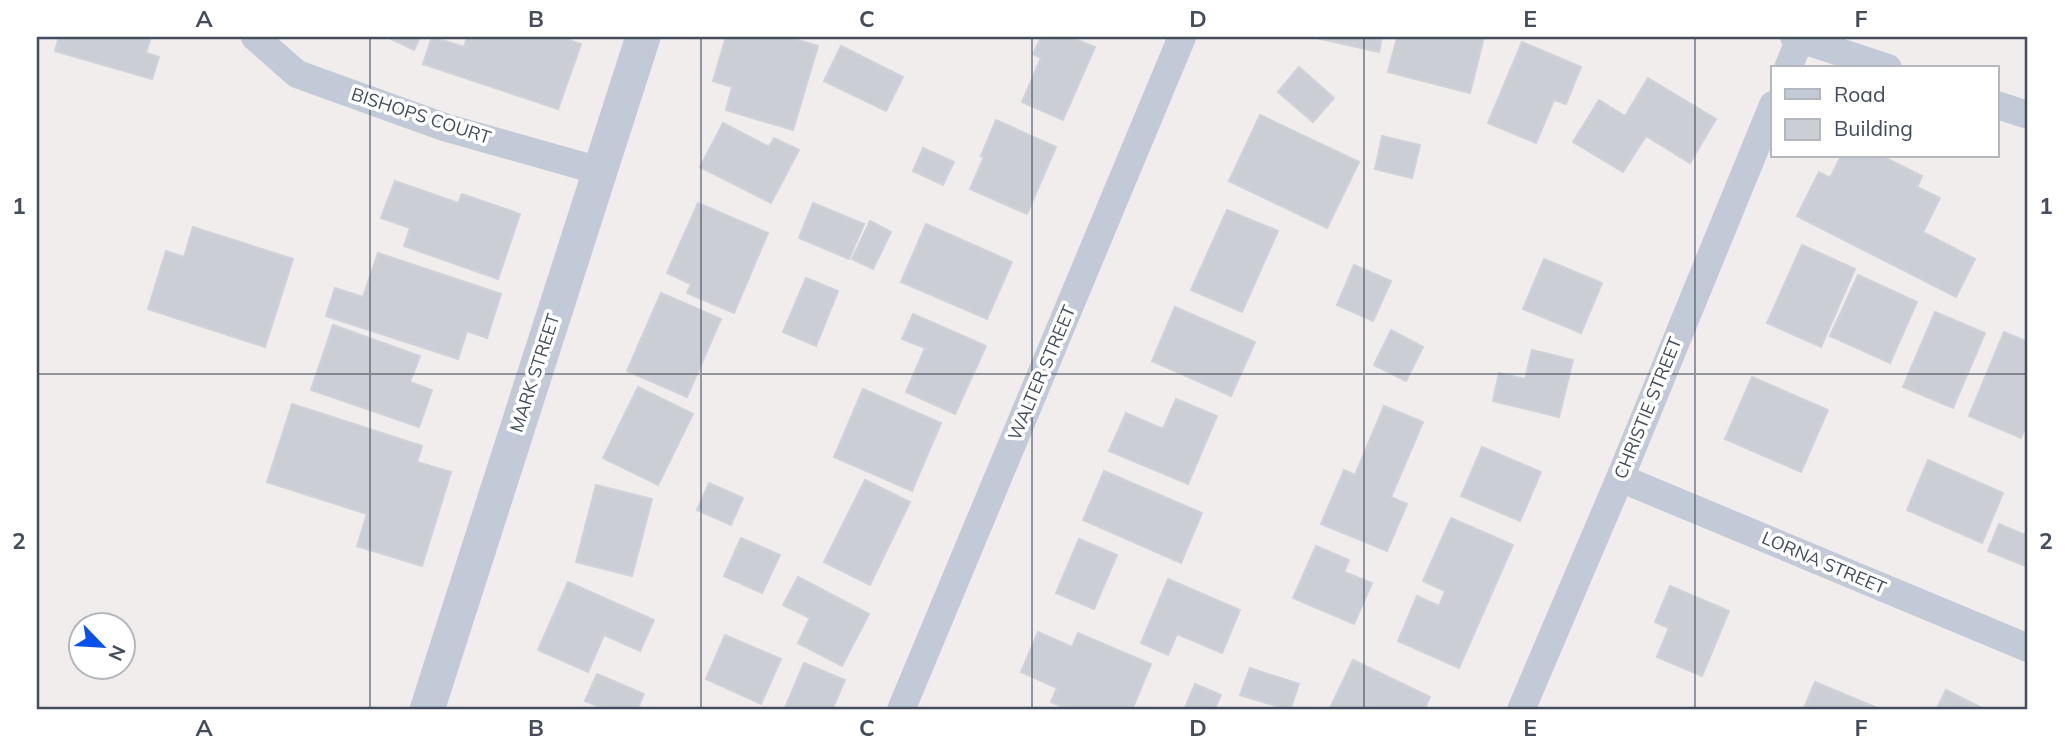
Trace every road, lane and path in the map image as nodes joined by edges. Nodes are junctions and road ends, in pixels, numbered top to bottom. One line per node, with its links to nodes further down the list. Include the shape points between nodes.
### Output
1 (255, 37): 10 (street, BISHOPS COURT, via 297,74 444,127)
2 (643, 37): 10 (street, MARK STREET)
3 (1182, 37): 14 (street, WALTER STREET)
4 (1797, 38): 5 (street); 6 (street)
5 (1789, 66)
6 (1882, 66)
7 (1998, 105): 9 (street)
8 (1771, 110): 11 (street, CHRISTIE STREET)
9 (2028, 115)
10 (600, 171): 13 (street, MARK STREET)
11 (1619, 478): 12 (street, LORNA STREET); 15 (street, CHRISTIE STREET)
12 (2028, 648)
13 (427, 710)
14 (901, 710)
15 (1521, 710)

